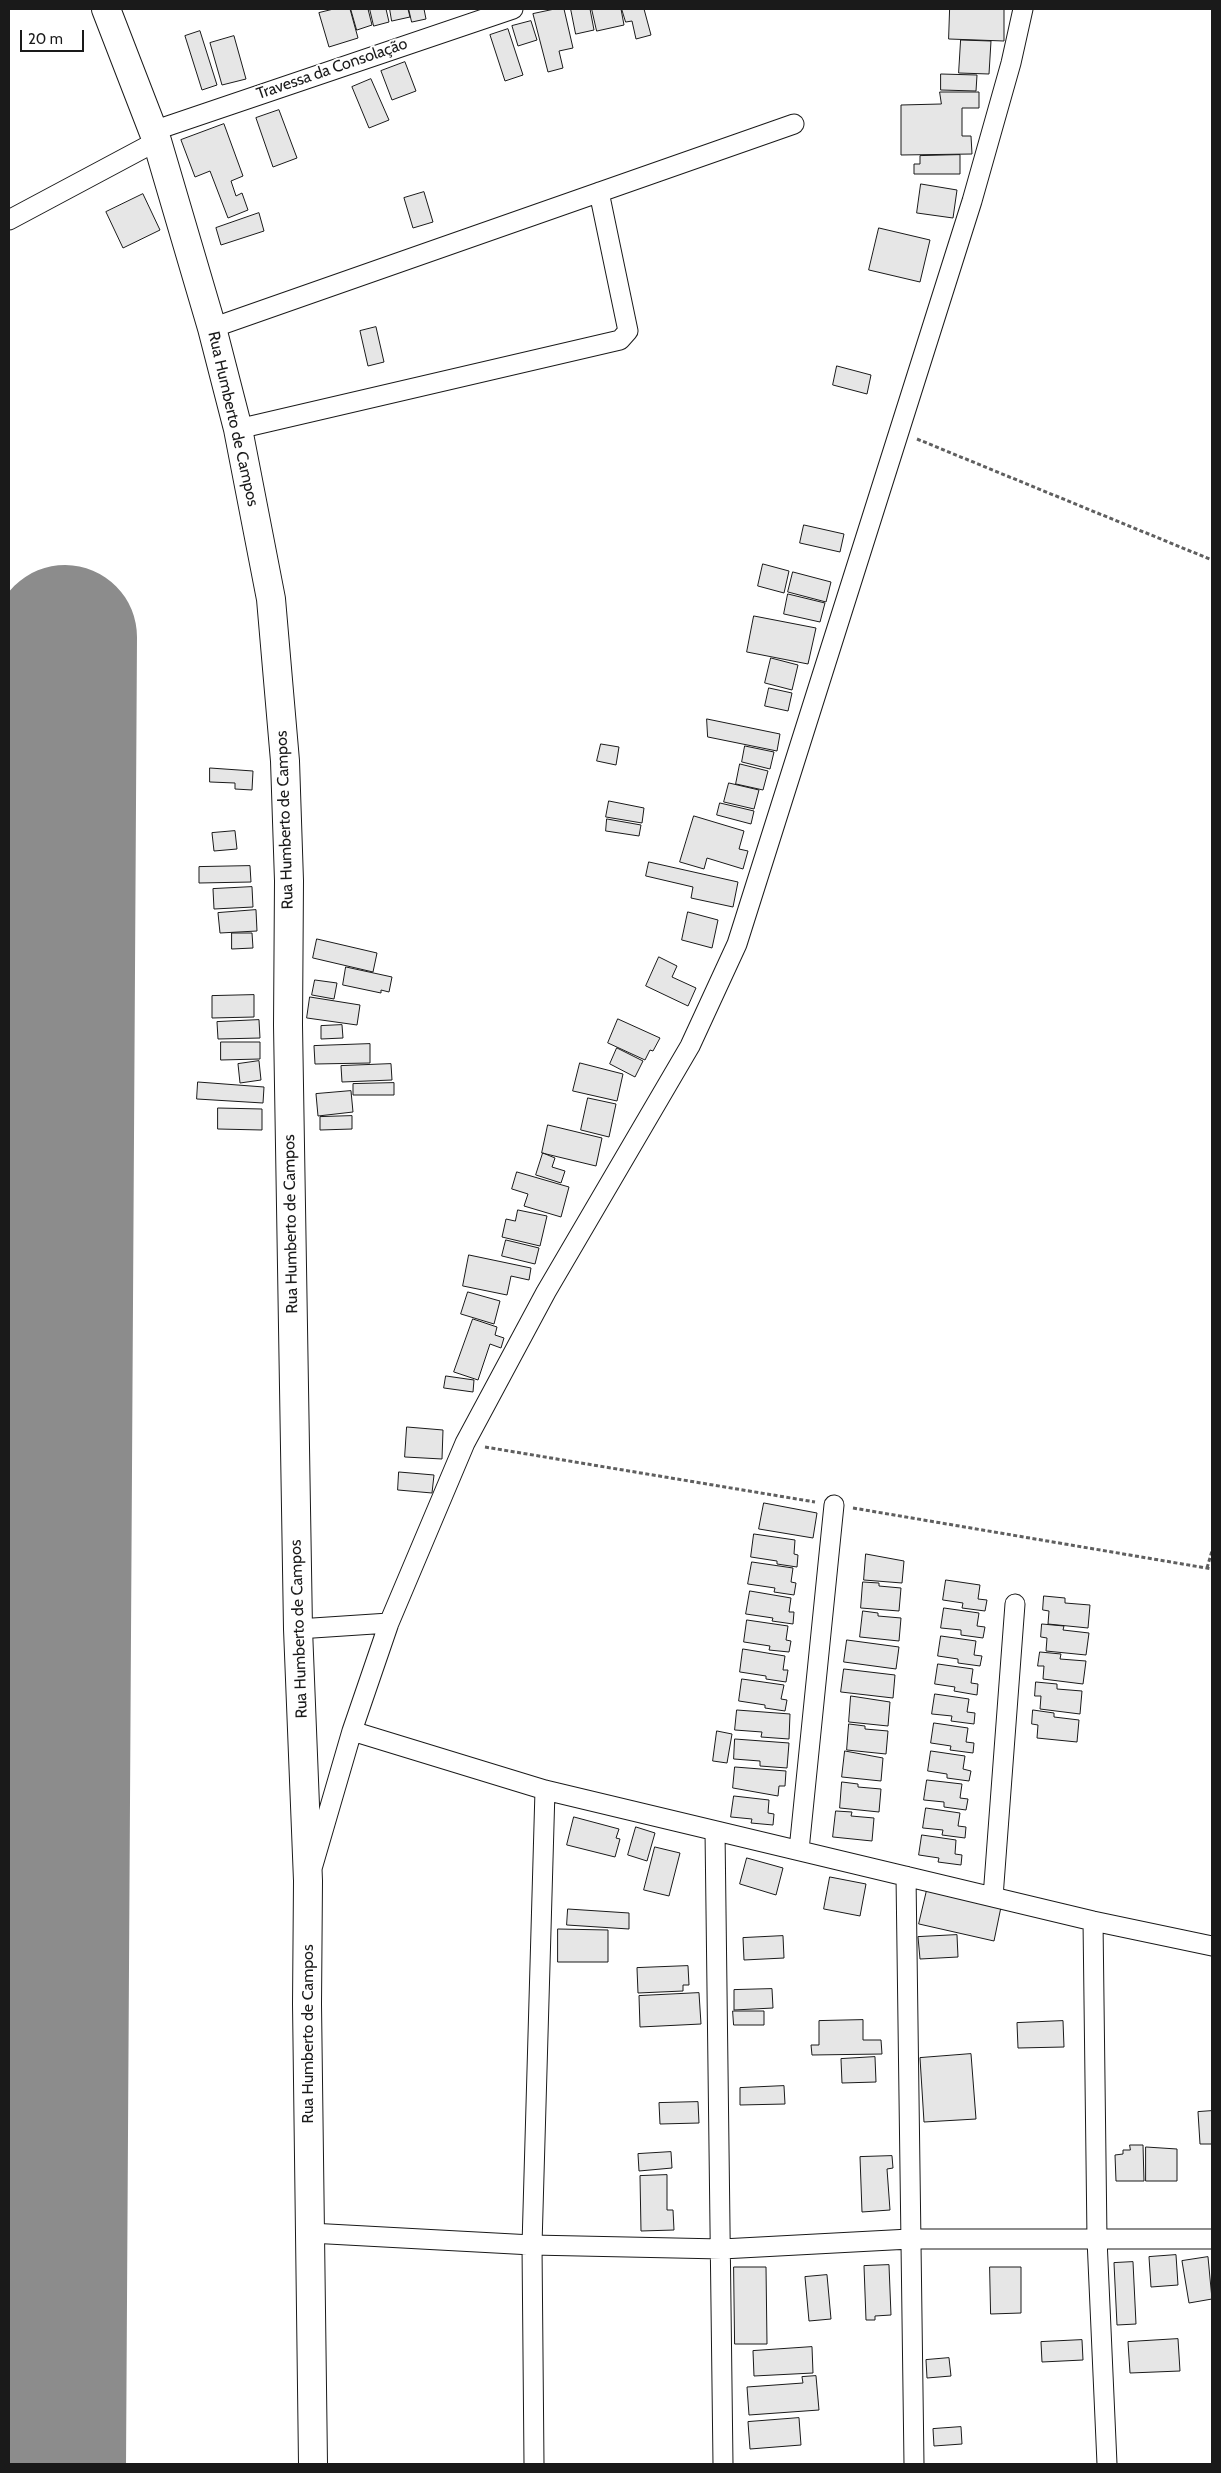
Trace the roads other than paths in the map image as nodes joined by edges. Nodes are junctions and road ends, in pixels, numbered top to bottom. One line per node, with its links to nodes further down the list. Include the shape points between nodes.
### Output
1 (106, 9): 6 (street, Rua Humberto de Campos)
2 (513, 9): 4 (street, Travessa da Consolação)
3 (1023, 9): 13 (street, via 972,201 737,944 690,1046 546,1292 465,1443)
4 (462, 16): 6 (street, Travessa da Consolação)
5 (794, 124): 7 (street)
6 (155, 136): 8 (street, Travessa da Consolação); 9 (street, Rua Humberto de Campos)
7 (599, 192): 9 (street); 10 (street, via 628,331 620,340)
8 (9, 220)
9 (212, 328): 10 (street, Rua Humberto de Campos)
10 (238, 429): 14 (street, Rua Humberto de Campos, via 272,599 285,761)
11 (834, 1505): 18 (street)
12 (1015, 1604): 21 (street)
13 (389, 1623): 14 (street); 15 (street)
14 (298, 1629): 20 (street, Rua Humberto de Campos)
15 (352, 1731): 16 (street); 20 (street)
16 (545, 1790): 17 (street); 28 (street)
17 (715, 1831): 18 (street); 29 (street)
18 (799, 1850): 19 (street)
19 (906, 1876): 21 (street); 25 (street)
20 (308, 1881): 24 (street, Rua Humberto de Campos)
21 (993, 1897): 22 (street)
22 (1093, 1921): 23 (street); 26 (street)
23 (1212, 1946)
24 (310, 2232): 28 (street); 30 (street, Rua Humberto de Campos)
25 (910, 2239): 26 (street); 29 (street); 33 (street)
26 (1097, 2239): 27 (street); 34 (street)
27 (1212, 2239)
28 (532, 2245): 29 (street); 31 (street)
29 (722, 2249): 32 (street)
30 (313, 2464)
31 (534, 2464)
32 (723, 2464)
33 (914, 2464)
34 (1107, 2464)

